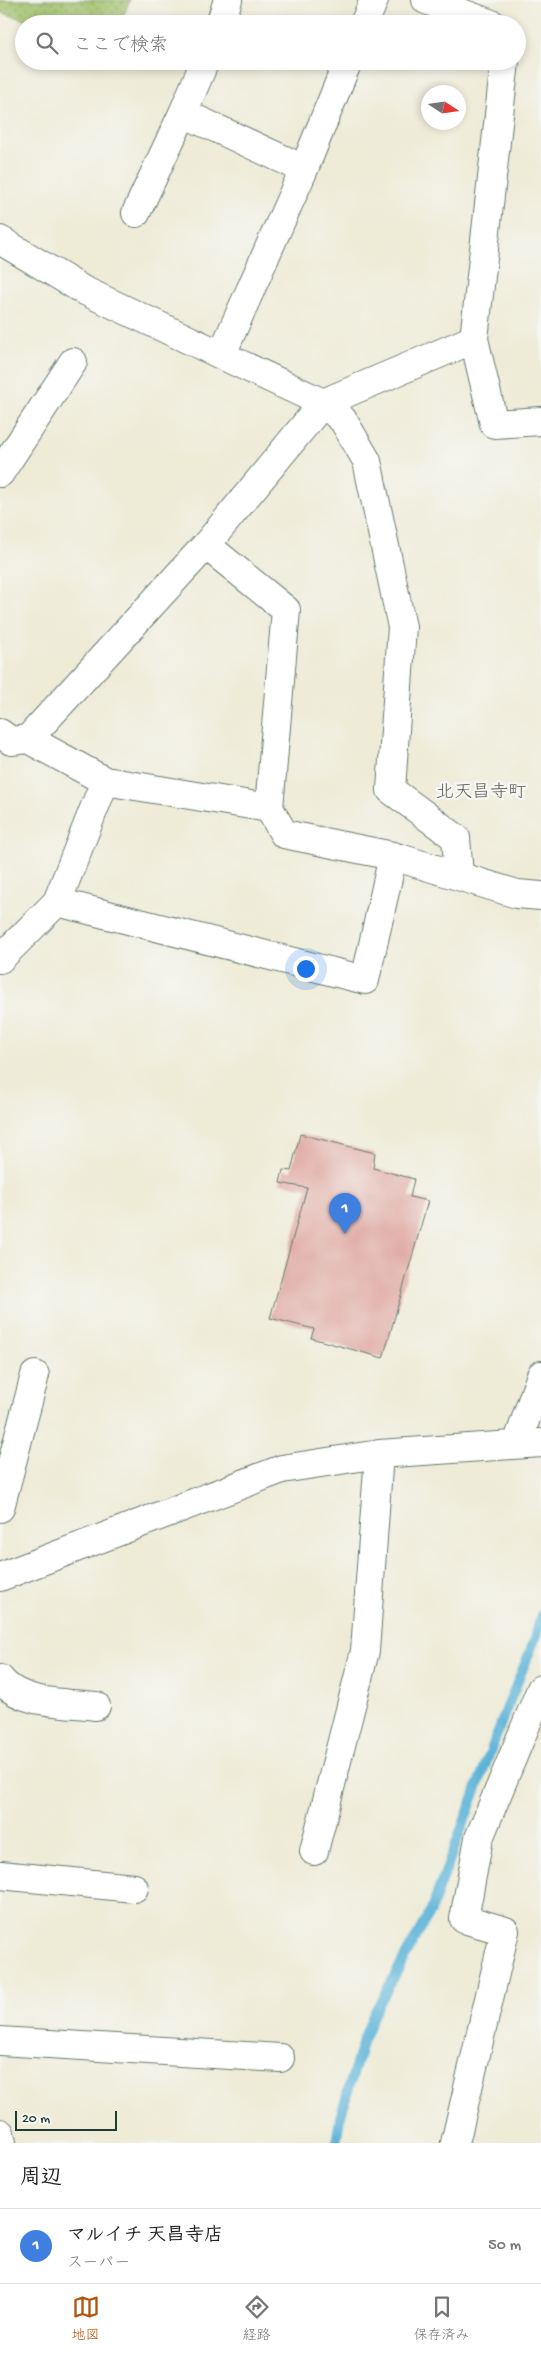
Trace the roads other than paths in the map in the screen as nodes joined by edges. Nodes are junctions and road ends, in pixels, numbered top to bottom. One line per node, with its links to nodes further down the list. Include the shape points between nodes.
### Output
1 (228, 0): 4 (street)
2 (374, 0): 5 (street)
3 (434, 1): 6 (street)
4 (223, 15)
5 (368, 15)
6 (469, 15)
7 (201, 70): 10 (street)
8 (344, 70): 11 (street)
9 (504, 70): 14 (street)
10 (184, 113): 11 (street); 12 (street)
11 (304, 169): 15 (street)
12 (136, 213)
13 (0, 240): 15 (street, via 83,290)
14 (474, 339): 17 (street); 18 (street, via 494,424)
15 (222, 354): 17 (street)
16 (73, 362): 19 (street)
17 (323, 403): 20 (street); 25 (street, via 343,420 367,461 402,627 391,790 456,838)
18 (541, 422)
19 (0, 473)
20 (206, 545): 21 (street); 23 (street, via 286,610)
21 (10, 741): 22 (street)
22 (105, 781): 23 (street); 27 (street)
23 (269, 808): 24 (street, via 284,834)
24 (393, 856): 25 (street); 27 (street, via 365,980)
25 (459, 876): 26 (street, via 517,894)
26 (541, 896)
27 (56, 902): 28 (street)
28 (0, 959)
29 (541, 1374): 31 (street)
30 (35, 1375): 33 (street)
31 (529, 1444): 32 (street)
32 (379, 1454): 34 (street, via 282,1469); 38 (street, via 364,1651)
33 (0, 1508)
34 (0, 1577)
35 (0, 1678): 37 (street, via 8,1689 34,1699)
36 (541, 1689): 45 (street, via 479,1838 467,1901 464,1919 506,1931)
37 (96, 1706)
38 (314, 1851)
39 (0, 1875): 40 (street)
40 (134, 1888)
41 (0, 2041): 42 (street)
42 (280, 2058)
43 (0, 2133): 44 (street)
44 (2, 2143)
45 (455, 2143)

